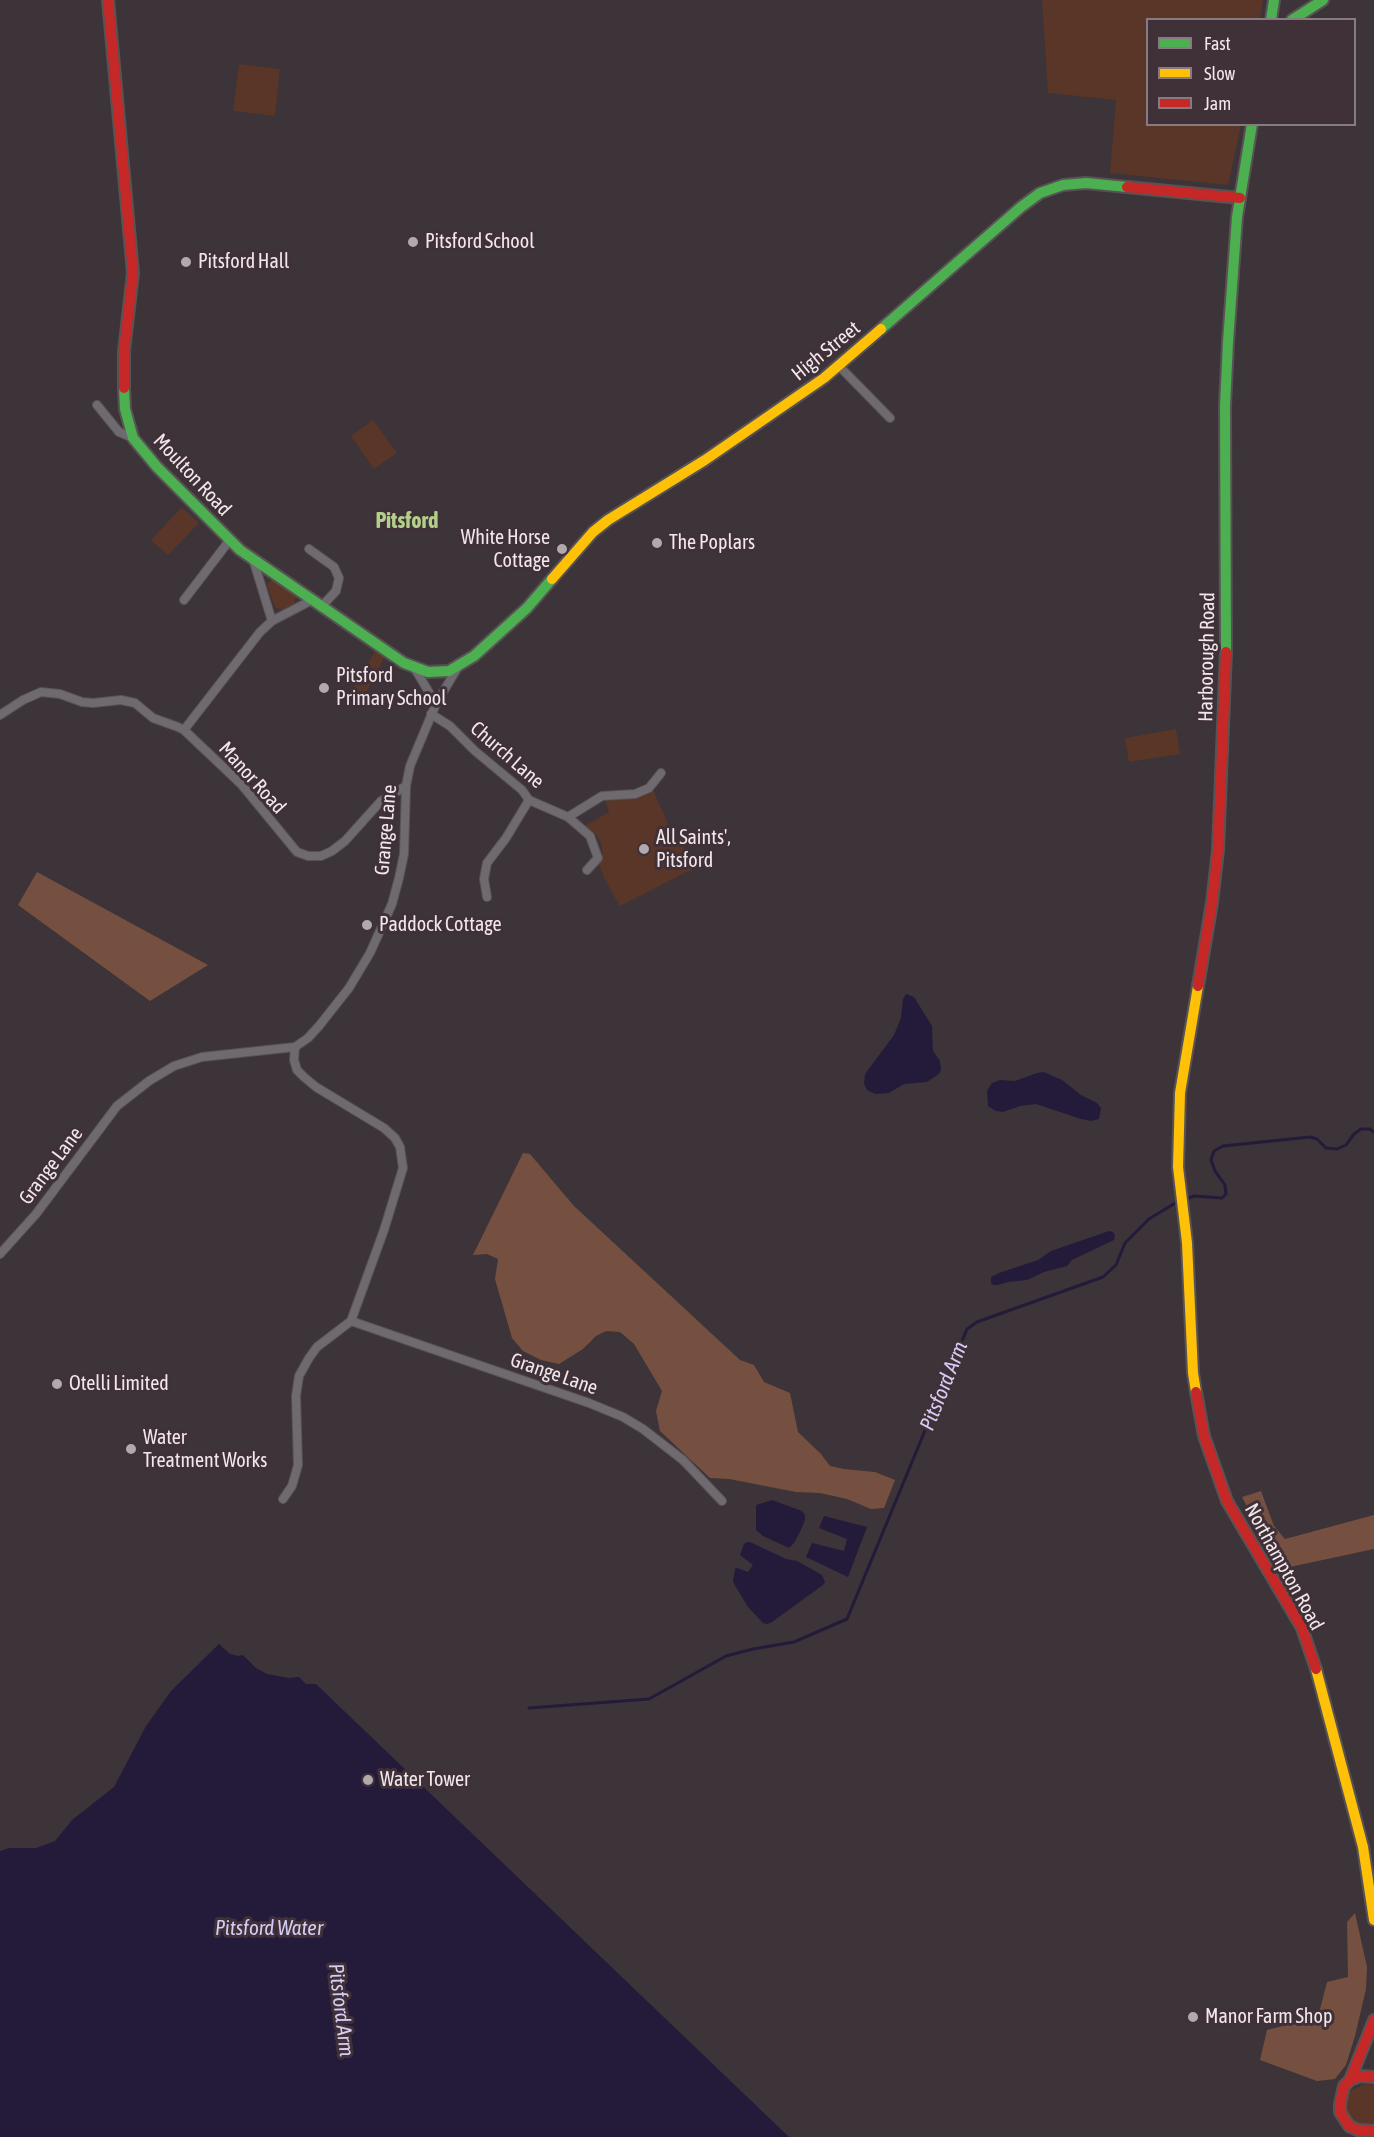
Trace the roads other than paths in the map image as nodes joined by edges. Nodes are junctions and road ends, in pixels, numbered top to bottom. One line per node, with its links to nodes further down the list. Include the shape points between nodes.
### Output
1 (108, 0): 11 (main road, Moulton Road, via 132,252 124,380 125,409)
2 (1274, 0): 4 (main road)
3 (1323, 0): 5 (main road)
4 (1271, 18)
5 (1295, 18)
6 (1252, 126): 7 (main road, Harborough Road)
7 (1240, 198): 8 (main road, High Street, via 1086,183 1048,190 1015,212); 32 (main road, Harborough Road, via 1225,406 1227,612 1218,850 1180,1093 1177,1149)
8 (839, 366): 10 (street); 18 (main road, High Street, via 705,460 601,525 527,608)
9 (98, 405): 11 (street, via 119,432)
10 (890, 418)
11 (134, 438): 12 (main road, Moulton Road)
12 (229, 541): 14 (main road, Moulton Road); 15 (street)
13 (309, 549): 16 (street, via 334,567 339,578 336,591)
14 (253, 559): 16 (main road, Moulton Road); 17 (street)
15 (184, 600)
16 (316, 603): 17 (street); 20 (main road, Moulton Road)
17 (272, 621): 24 (street)
18 (474, 656): 19 (main road, Moulton Road)
19 (458, 667): 20 (main road, Moulton Road, via 438,673); 21 (street, Grange Lane)
20 (415, 669): 21 (street)
21 (436, 704): 22 (street, Grange Lane)
22 (431, 714): 26 (street, Grange Lane, via 412,759); 27 (street, Church Lane, via 450,726)
23 (0, 715): 24 (street, via 34,694 52,693 82,702 128,700 160,722)
24 (184, 730): 26 (street, Manor Road, via 241,784 297,852 308,856 332,851 381,801)
25 (661, 773): 28 (street, via 649,788 635,794 602,796)
26 (406, 786): 31 (street, Grange Lane, via 404,854 392,904 349,988 319,1026)
27 (529, 800): 28 (street, Church Lane); 30 (street, via 487,863)
28 (568, 817): 29 (street, Church Lane, via 590,836 598,858)
29 (587, 870)
30 (487, 897)
31 (295, 1047): 33 (street, Grange Lane, via 202,1057 174,1066 149,1081 117,1106 36,1214); 34 (street, via 297,1070 316,1087 384,1128 395,1138 403,1158 397,1191)
32 (1185, 1229): 37 (main road, Northampton Road, via 1193,1373 1204,1436 1227,1501 1302,1628 1320,1679 1364,1847)
33 (0, 1254)
34 (351, 1321): 35 (street, via 317,1347 299,1376 298,1465); 36 (street, Grange Lane, via 623,1417 683,1460)
35 (283, 1499)
36 (722, 1501)
37 (1374, 1920)
38 (1374, 2020): 40 (main road)
39 (1374, 2077): 40 (main road)
40 (1350, 2080): 42 (main road, via 1344,2086 1340,2112)
41 (1374, 2131): 42 (main road)
42 (1351, 2132)

